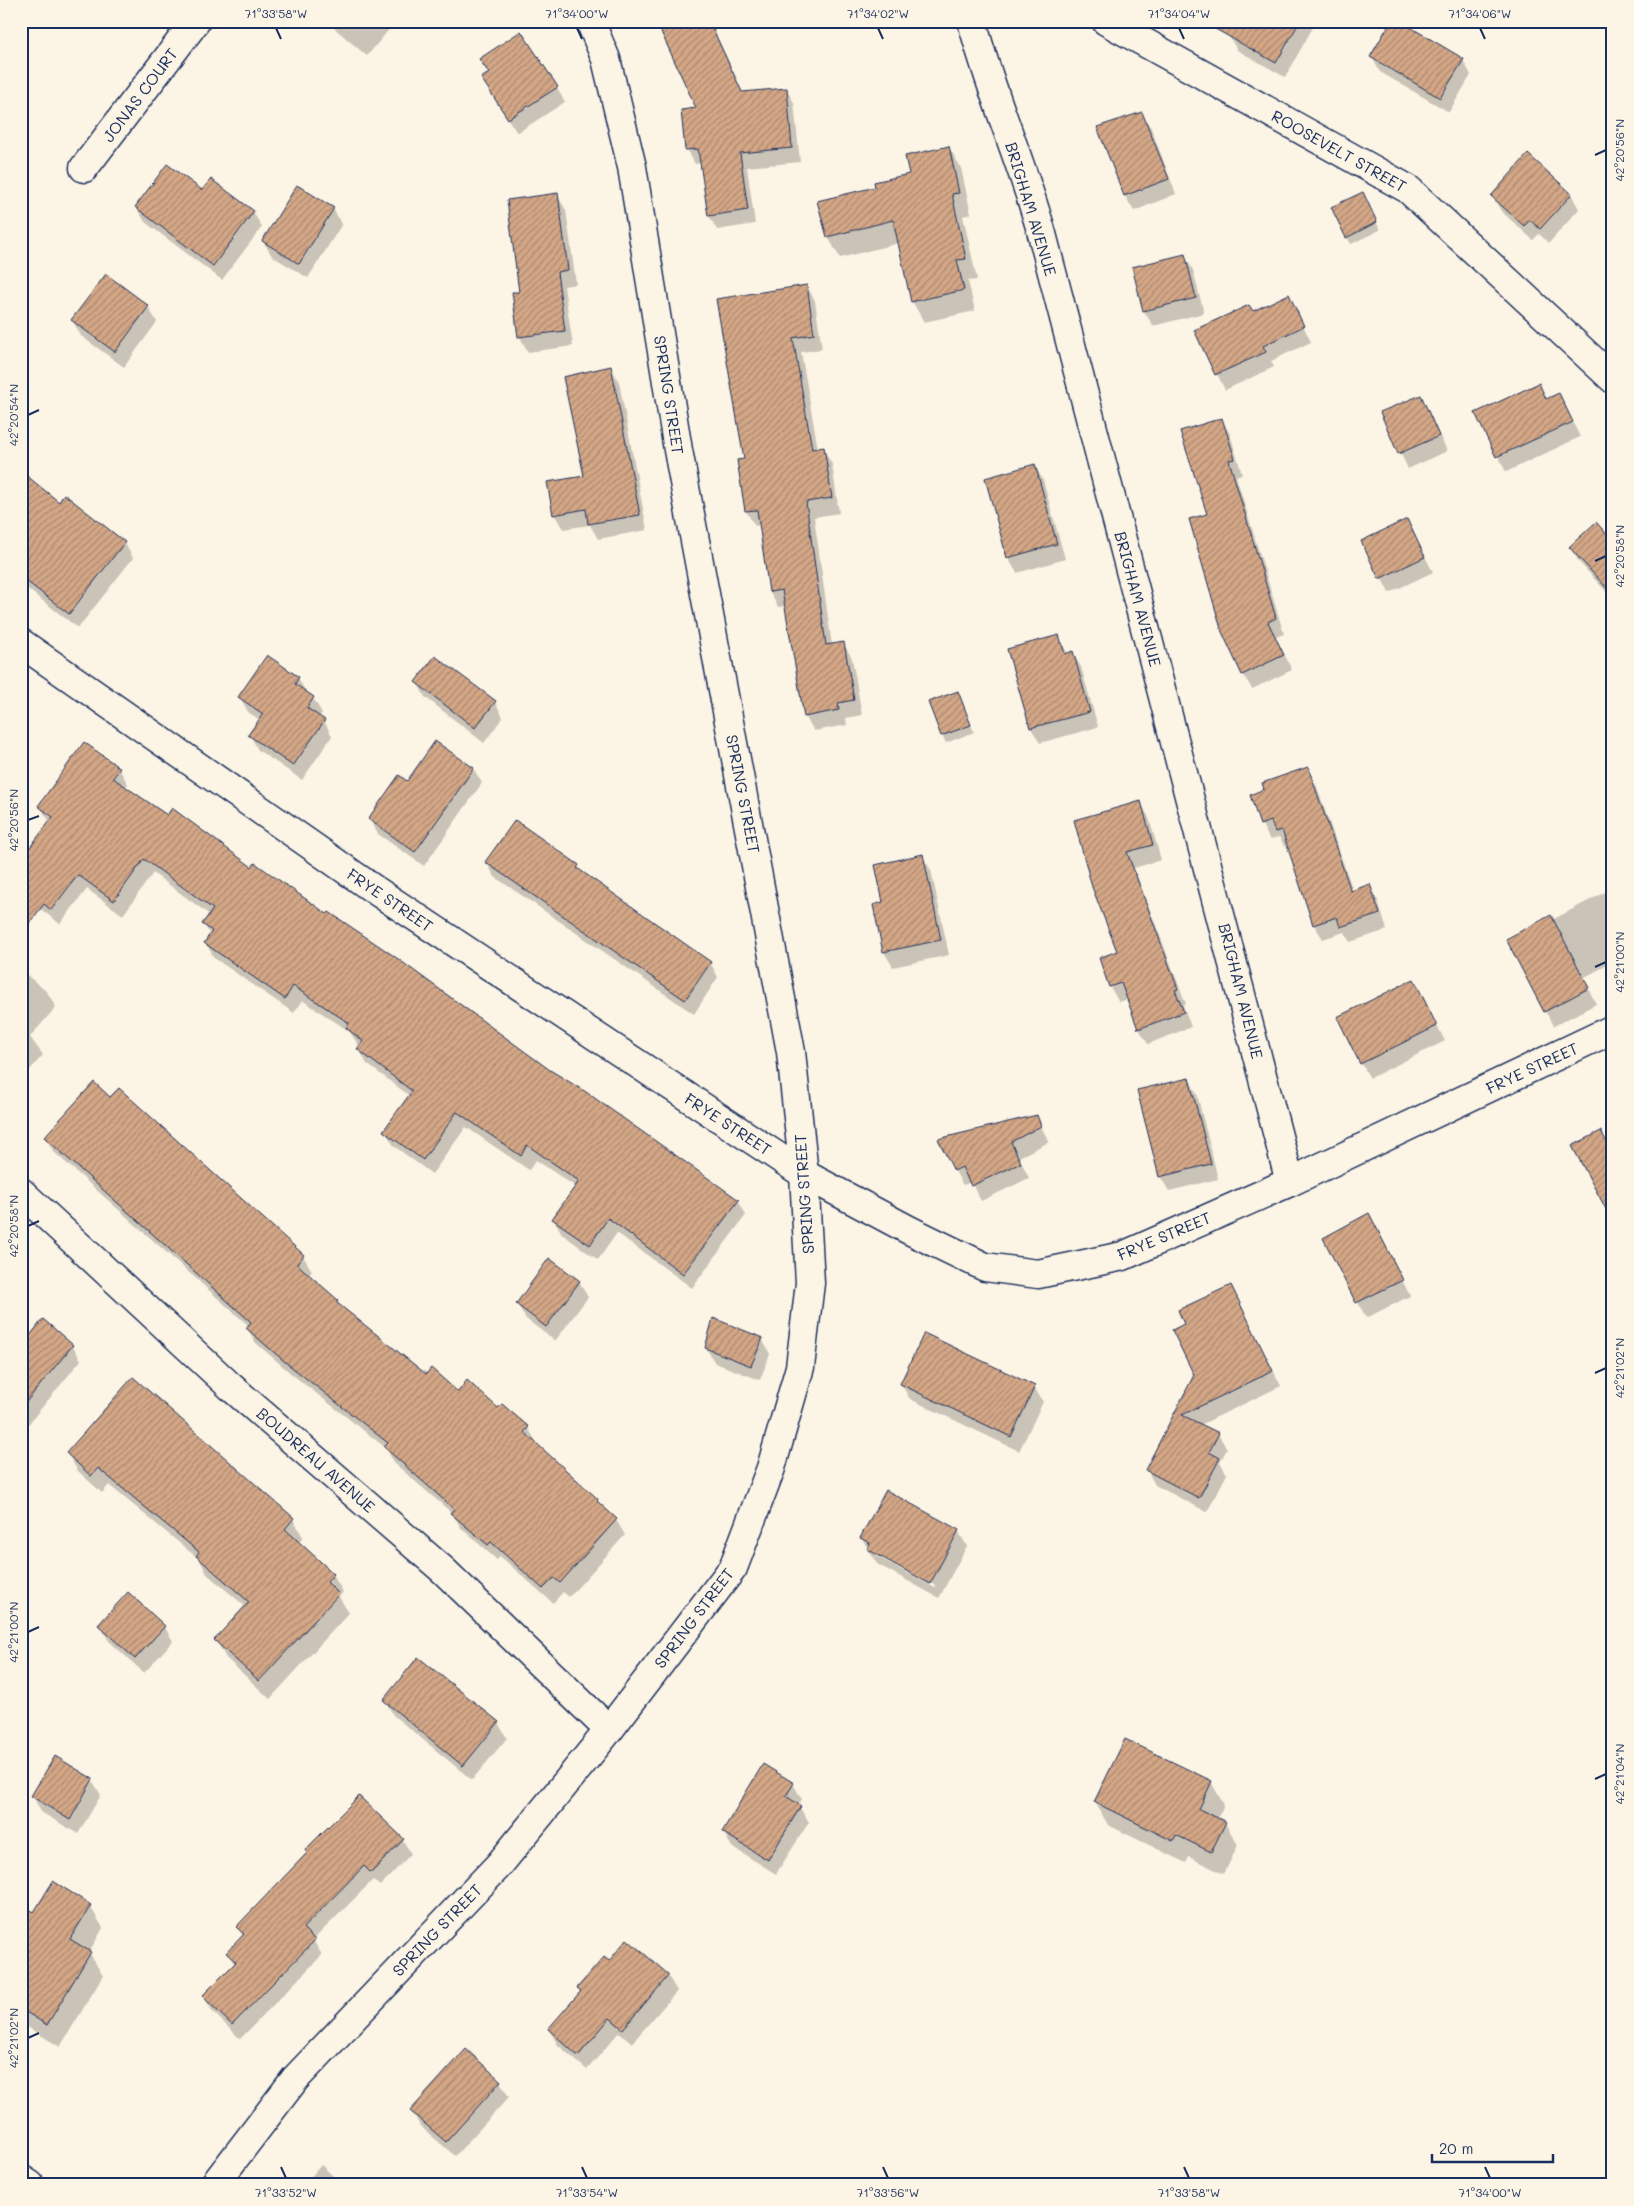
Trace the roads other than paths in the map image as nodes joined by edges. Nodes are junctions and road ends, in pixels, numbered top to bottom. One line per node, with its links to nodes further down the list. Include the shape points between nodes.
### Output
1 (196, 21): 5 (street, JONAS COURT)
2 (590, 21): 9 (street, SPRING STREET, via 606,59 632,167 680,460 791,1052)
3 (972, 21): 10 (street, BRIGHAM AVENUE, via 1040,229)
4 (1106, 21): 6 (street, ROOSEVELT STREET, via 1408,189)
5 (84, 168)
6 (1613, 379)
7 (21, 643): 9 (street, FRYE STREET, via 372,888)
8 (1613, 1030): 10 (street, FRYE STREET)
9 (804, 1174): 10 (street, FRYE STREET, via 985,1267 1038,1274 1123,1256); 12 (street, SPRING STREET, via 810,1283 800,1367 771,1468 734,1568)
10 (1290, 1182)
11 (21, 1192): 12 (street, BOUDREAU AVENUE, via 231,1387 443,1570)
12 (609, 1730): 15 (street, SPRING STREET, via 499,1865 295,2079)
13 (21, 2179): 14 (street)
14 (30, 2185)
15 (214, 2185)

